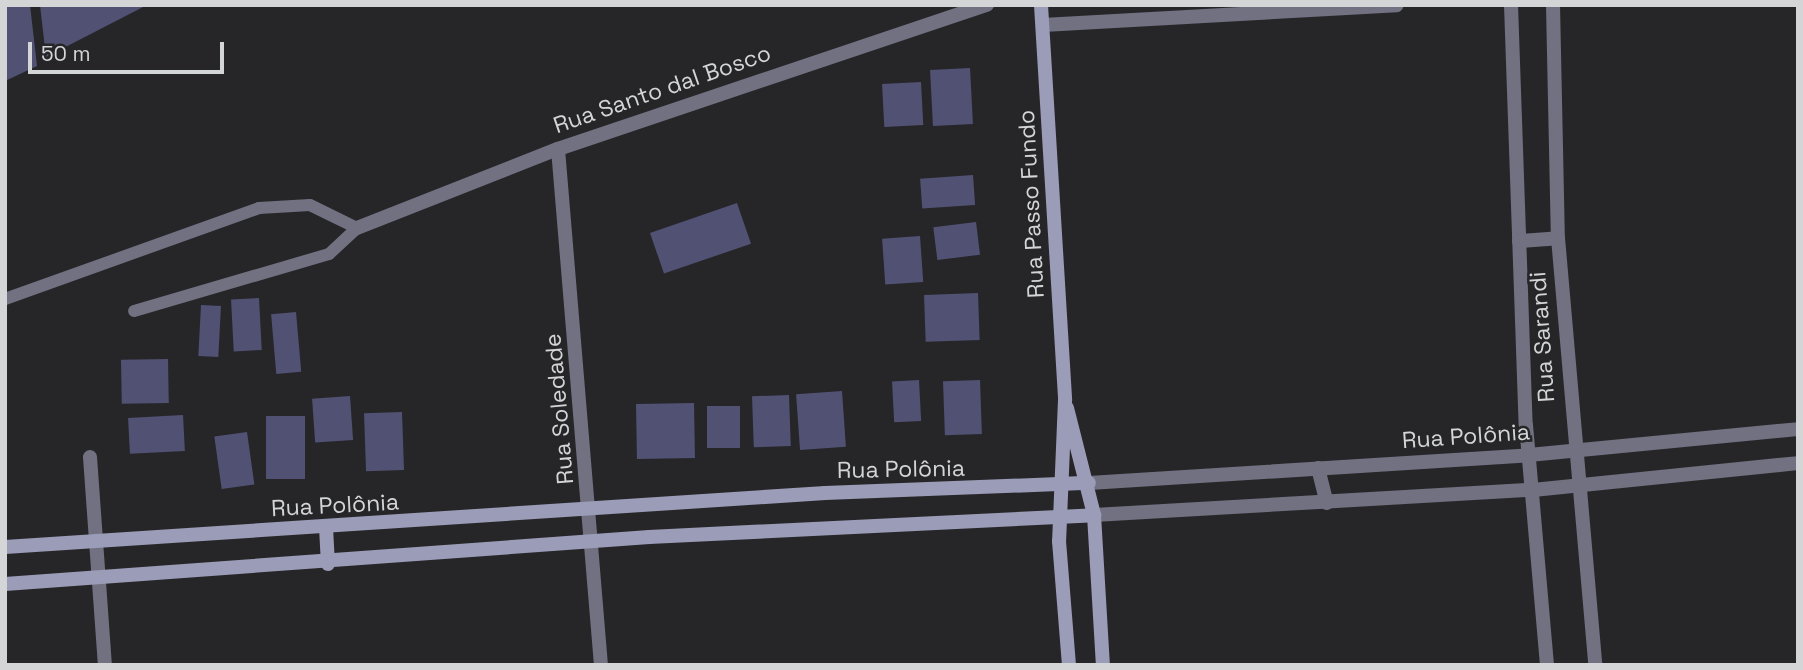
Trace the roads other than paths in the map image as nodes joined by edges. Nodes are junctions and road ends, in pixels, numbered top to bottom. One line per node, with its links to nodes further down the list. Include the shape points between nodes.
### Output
1 (987, 5): 8 (street, Rua Santo dal Bosco)
2 (1041, 5): 7 (main road, Rua Passo Fundo)
3 (1396, 5): 6 (street)
4 (1511, 5): 11 (street, Rua Sarandi)
5 (1553, 5): 10 (street, Rua Sarandi)
6 (1241, 10): 7 (street)
7 (1043, 25): 14 (main road, Rua Passo Fundo)
8 (558, 149): 9 (street, Rua Santo dal Bosco); 26 (street, Rua Soledade)
9 (357, 228): 12 (lane, via 310,205 259,208); 13 (lane, via 329,254)
10 (1558, 238): 11 (street); 16 (street, Rua Sarandi)
11 (1519, 241): 17 (street, Rua Sarandi)
12 (5, 299)
13 (134, 311)
14 (1065, 400): 21 (main road, Rua Passo Fundo); 23 (main road, Rua Passo Fundo)
15 (1798, 429): 16 (street, Rua Polônia)
16 (1574, 452): 17 (street, Rua Polônia); 22 (street, Rua Sarandi)
17 (1529, 456): 20 (street, Rua Polônia); 24 (street, Rua Sarandi)
18 (90, 457): 30 (street)
19 (1798, 463): 22 (street)
20 (1318, 468): 21 (street, Rua Polônia); 25 (street)
21 (1090, 483): 23 (main road, Rua Polônia); 27 (main road, Rua Passo Fundo)
22 (1577, 486): 24 (street); 41 (street, Rua Sarandi)
23 (1059, 487): 26 (main road, Rua Polônia); 28 (main road, Rua Passo Fundo)
24 (1533, 490): 25 (street); 40 (street, Rua Sarandi)
25 (1326, 503): 27 (street)
26 (591, 507): 29 (main road, Rua Polônia); 31 (street, Rua Soledade)
27 (1094, 514): 28 (main road); 39 (main road, Rua Passo Fundo)
28 (1059, 519): 31 (main road); 38 (main road, Rua Passo Fundo)
29 (326, 527): 30 (main road, Rua Polônia); 33 (main road)
30 (94, 542): 32 (main road, Rua Polônia); 34 (street)
31 (594, 544): 33 (main road); 37 (street, Rua Soledade)
32 (5, 547)
33 (328, 565): 34 (main road)
34 (98, 579): 35 (main road); 36 (street)
35 (5, 584)
36 (105, 665)
37 (601, 665)
38 (1069, 665)
39 (1103, 665)
40 (1547, 665)
41 (1595, 665)

